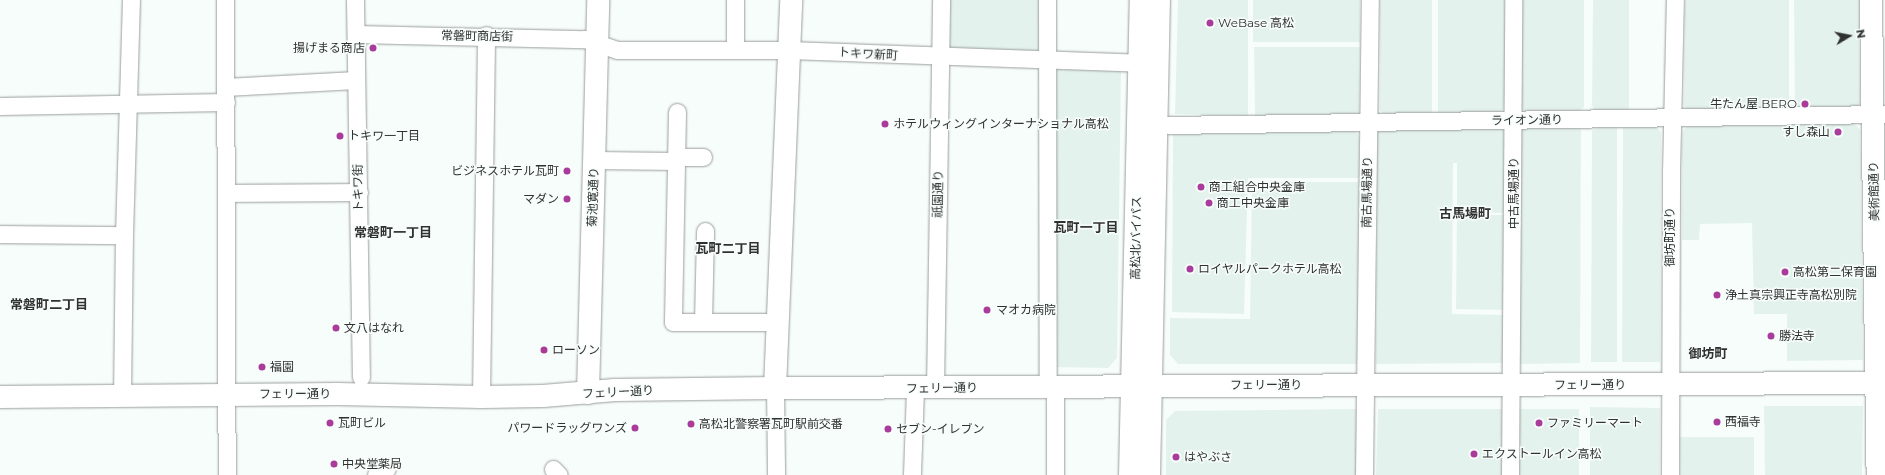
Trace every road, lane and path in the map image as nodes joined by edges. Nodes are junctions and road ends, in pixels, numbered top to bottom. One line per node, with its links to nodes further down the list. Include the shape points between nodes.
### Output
1 (131, 0): 25 (street)
2 (225, 0): 24 (street)
3 (355, 0): 15 (street, トキワ街)
4 (598, 0): 17 (main road, 菊池寛通り)
5 (735, 0): 18 (street)
6 (791, 0): 19 (main road)
7 (942, 0): 20 (street, 祇園通り)
8 (1047, 0): 21 (street)
9 (1141, 0): 22 (main road, 高松北バイパス)
10 (1159, 0): 47 (main road, 高松北バイパス)
11 (1370, 0): 31 (street, 南古馬場通り)
12 (1513, 0): 30 (street, 中古馬場通り)
13 (1675, 0): 29 (street, 御坊町通り)
14 (1871, 0): 28 (main road, 美術館通り)
15 (356, 34): 16 (street, 常磐町商店街); 23 (street, トキワ街)
16 (486, 35): 17 (street, 常磐町商店街, via 585,39); 56 (street)
17 (598, 44): 18 (street, トキワ新町, via 617,50); 34 (main road, 菊池寛通り)
18 (735, 49): 19 (street, トキワ新町)
19 (789, 50): 20 (street, トキワ新町); 42 (main road)
20 (940, 57): 21 (street, トキワ新町); 51 (street, 祇園通り)
21 (1047, 61): 22 (street, トキワ新町); 49 (street)
22 (1139, 63): 47 (main road, 高松北バイパス)
23 (356, 80): 24 (street); 36 (street, トキワ街)
24 (226, 94): 25 (street); 37 (street)
25 (128, 105): 26 (street); 40 (street)
26 (0, 106)
27 (677, 112): 35 (street)
28 (1879, 114): 29 (street, ライオン通り); 44 (main road, 美術館通り)
29 (1673, 118): 30 (street, ライオン通り); 46 (street, 御坊町通り)
30 (1514, 120): 31 (street, ライオン通り); 48 (street, 中古馬場通り)
31 (1368, 122): 32 (street, ライオン通り); 45 (street, 南古馬場通り)
32 (1168, 125)
33 (703, 157): 35 (street, via 679,157)
34 (594, 160): 35 (street); 52 (main road, 菊池寛通り)
35 (676, 161): 41 (street, via 673,322)
36 (358, 192): 37 (street); 43 (street, トキワ街)
37 (227, 193): 53 (street)
38 (705, 231): 41 (street)
39 (0, 234): 40 (street)
40 (124, 235): 55 (street)
41 (703, 322): 42 (street)
42 (776, 322): 50 (main road)
43 (361, 377)
44 (1881, 382): 46 (main road, フェリー通り); 66 (main road, 美術館通り)
45 (1365, 385): 47 (main road, フェリー通り); 48 (main road, フェリー通り); 63 (street, 南古馬場通り)
46 (1669, 385): 48 (main road, フェリー通り); 65 (street, 御坊町通り)
47 (1142, 386): 49 (main road, フェリー通り); 61 (main road, 高松北バイパス); 62 (main road, 高松北バイパス)
48 (1511, 386): 64 (street, 中古馬場通り)
49 (1052, 387): 51 (main road, フェリー通り); 60 (street)
50 (775, 388): 51 (main road, フェリー通り); 52 (main road, フェリー通り, via 616,390); 58 (street)
51 (925, 388): 59 (street, 祇園通り)
52 (588, 393): 56 (main road, フェリー通り)
53 (227, 395): 55 (main road, フェリー通り); 56 (main road, フェリー通り); 57 (street)
54 (0, 397): 55 (main road, フェリー通り)
55 (122, 397)
56 (481, 397)
57 (227, 475)
58 (776, 475)
59 (912, 475)
60 (1055, 475)
61 (1130, 475)
62 (1149, 475)
63 (1364, 475)
64 (1510, 475)
65 (1670, 475)
66 (1878, 475)

